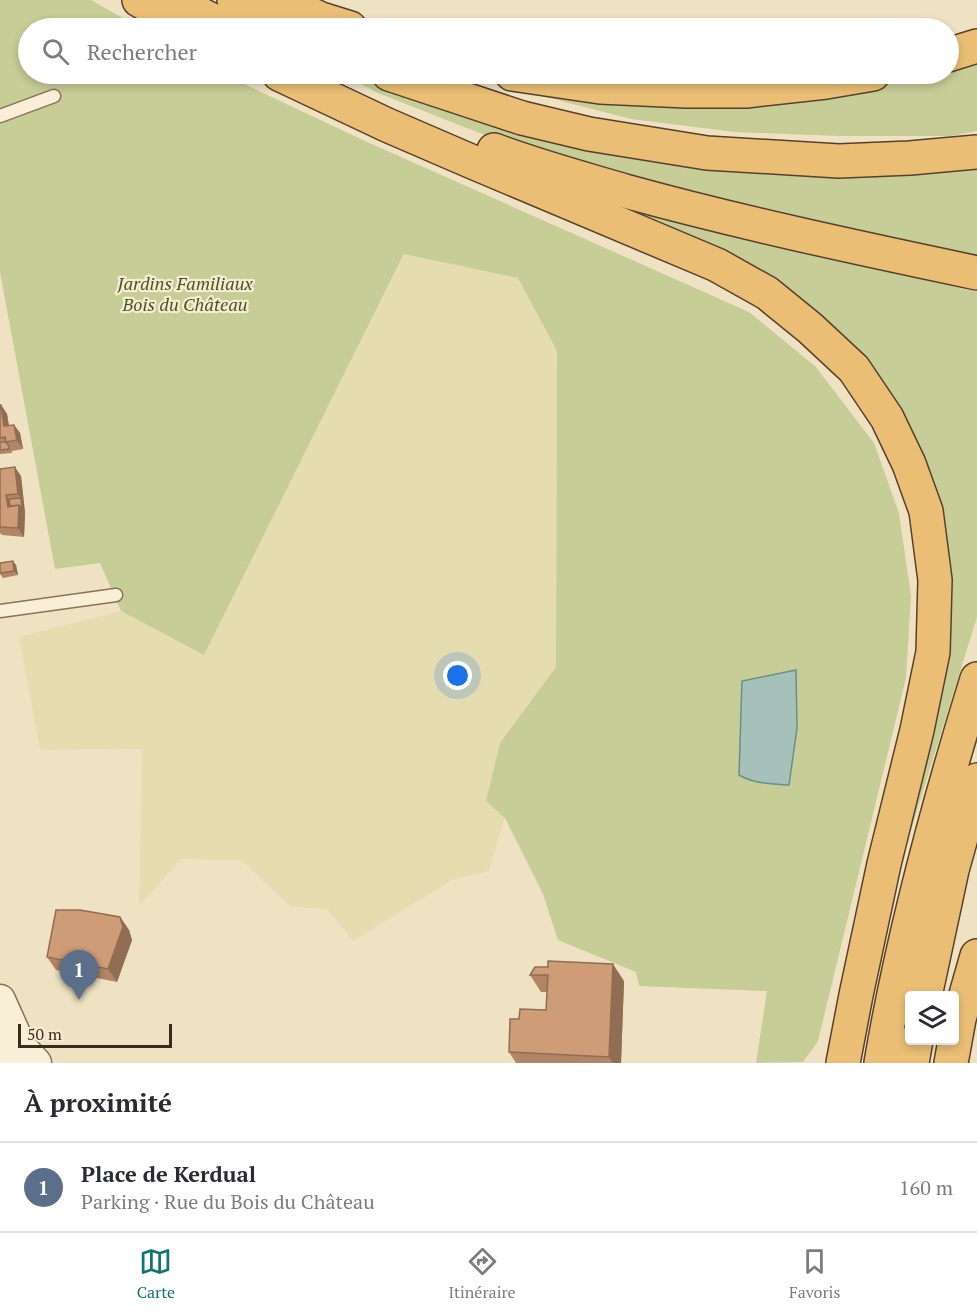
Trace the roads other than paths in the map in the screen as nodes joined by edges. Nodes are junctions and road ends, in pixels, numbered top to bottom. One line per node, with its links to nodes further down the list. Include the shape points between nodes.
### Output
1 (139, 0): 5 (highway)
2 (173, 0): 6 (highway)
3 (234, 0): 7 (highway)
4 (280, 0): 8 (highway)
5 (171, 18)
6 (207, 18)
7 (271, 18)
8 (319, 18)
9 (977, 46): 10 (highway)
10 (959, 52)
11 (300, 84): 31 (highway, via 442,149 717,265 766,292 854,369 887,418 926,511 935,580 933,652)
12 (338, 84): 19 (highway, via 416,120 591,181 688,209)
13 (419, 84): 18 (highway, via 522,118 589,134 707,153 839,161)
14 (580, 84): 15 (highway, via 746,91)
15 (808, 84)
16 (54, 96): 17 (lane)
17 (0, 116)
18 (977, 152)
19 (977, 273)
20 (116, 595): 21 (lane)
21 (0, 611)
22 (977, 679): 32 (highway, via 923,868)
23 (977, 780): 25 (highway, via 952,870)
24 (977, 956): 34 (highway)
25 (926, 991)
26 (0, 1000): 30 (street, via 21,1047)
27 (0, 1016): 29 (street)
28 (915, 1045): 33 (highway)
29 (7, 1063)
30 (36, 1063)
31 (843, 1063)
32 (881, 1063)
33 (912, 1063)
34 (951, 1063)

